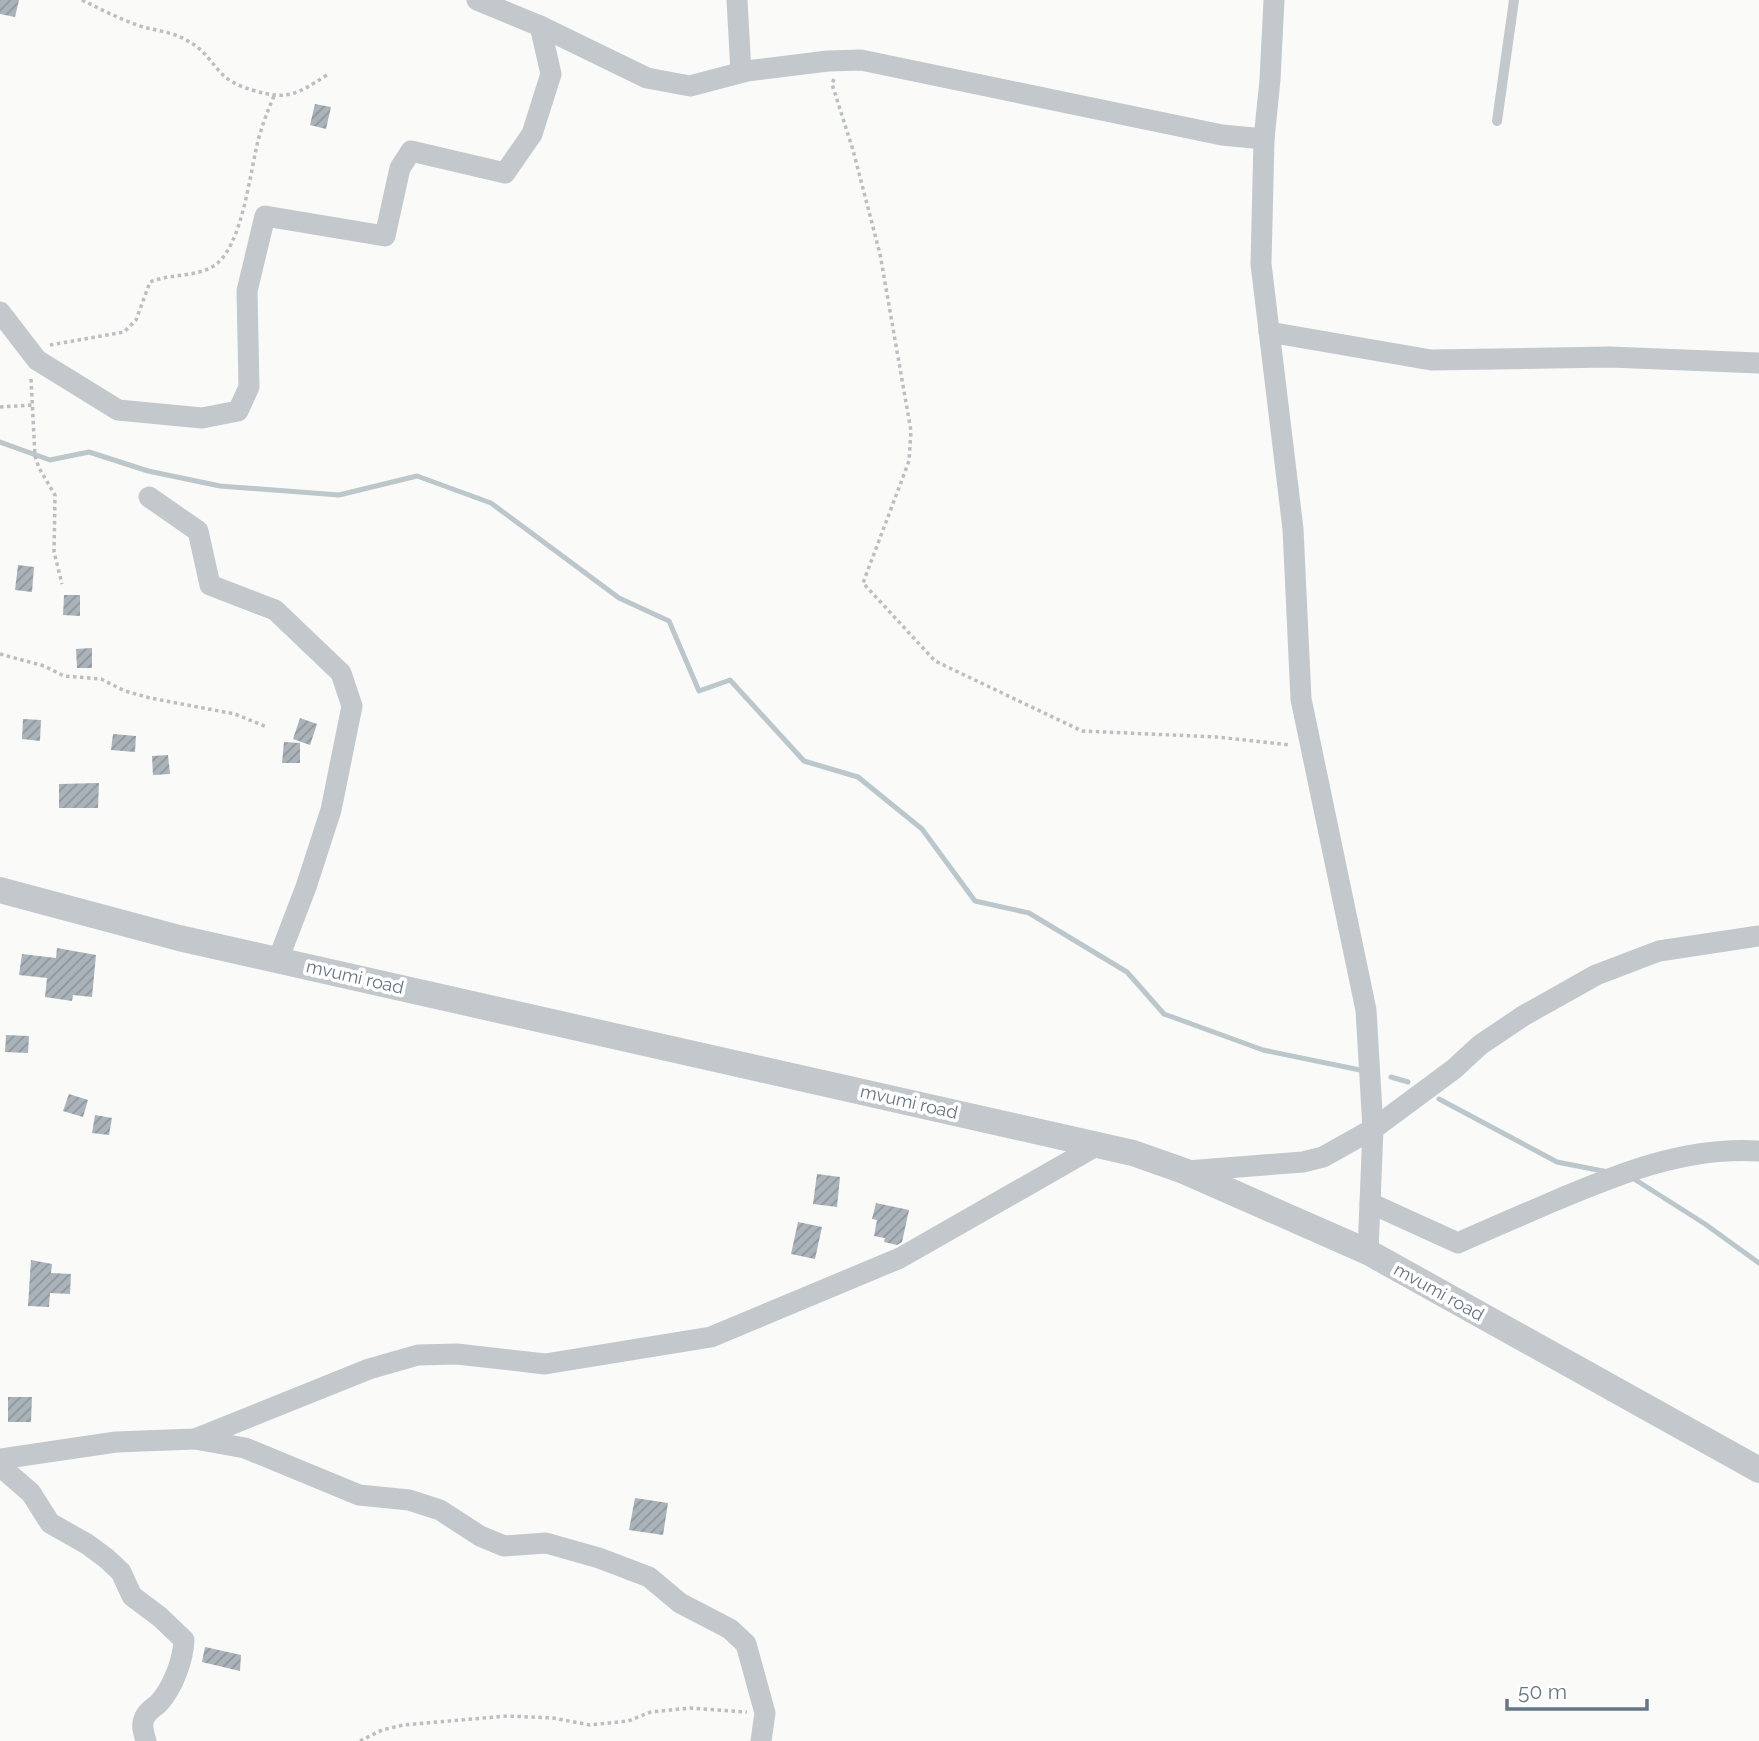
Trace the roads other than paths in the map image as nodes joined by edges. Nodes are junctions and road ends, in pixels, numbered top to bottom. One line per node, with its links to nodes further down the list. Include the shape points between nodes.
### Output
1 (477, 0): 5 (street)
2 (737, 0): 6 (street)
3 (1274, 0): 8 (street)
4 (1514, 0): 7 (lane)
5 (540, 26): 6 (street, via 647,78 690,86); 9 (street, via 551,74 532,134 505,173 411,151 400,168 385,236 265,216 247,291 249,387 238,411 202,418 118,410 37,360)
6 (741, 72): 8 (street, via 861,60 1222,135)
7 (1497, 121)
8 (1264, 139): 10 (street, via 1261,264)
9 (0, 312)
10 (1269, 332): 11 (street, via 1431,360 1610,357); 16 (street, via 1293,529 1301,699 1366,1010)
11 (1759, 363)
12 (149, 497): 15 (street, via 198,531 210,585 275,610 341,673 352,706 331,810)
13 (0, 890): 15 (street, mvumi road)
14 (1759, 936): 16 (street, via 1659,951 1596,975 1480,1045)
15 (278, 960): 17 (street, mvumi road)
16 (1373, 1129): 19 (street, via 1303,1163); 20 (street)
17 (1098, 1145): 19 (street, mvumi road); 22 (street, via 900,1258 711,1337 545,1364 457,1354 418,1355 369,1369)
18 (1759, 1151): 20 (street, via 1730,1149 1619,1174 1458,1243)
19 (1184, 1171): 21 (street, mvumi road)
20 (1370, 1203): 21 (street)
21 (1368, 1252): 25 (street, mvumi road)
22 (195, 1439): 23 (street, via 116,1442); 27 (street, via 245,1448 359,1495 409,1500 440,1510 504,1546 546,1543 649,1577 680,1603 730,1629 746,1644 765,1713)
23 (0, 1459)
24 (0, 1466): 26 (street, via 31,1493 50,1523 106,1558 121,1572 132,1596 184,1640 175,1674 142,1722)
25 (1759, 1470)
26 (146, 1741)
27 (761, 1741)

